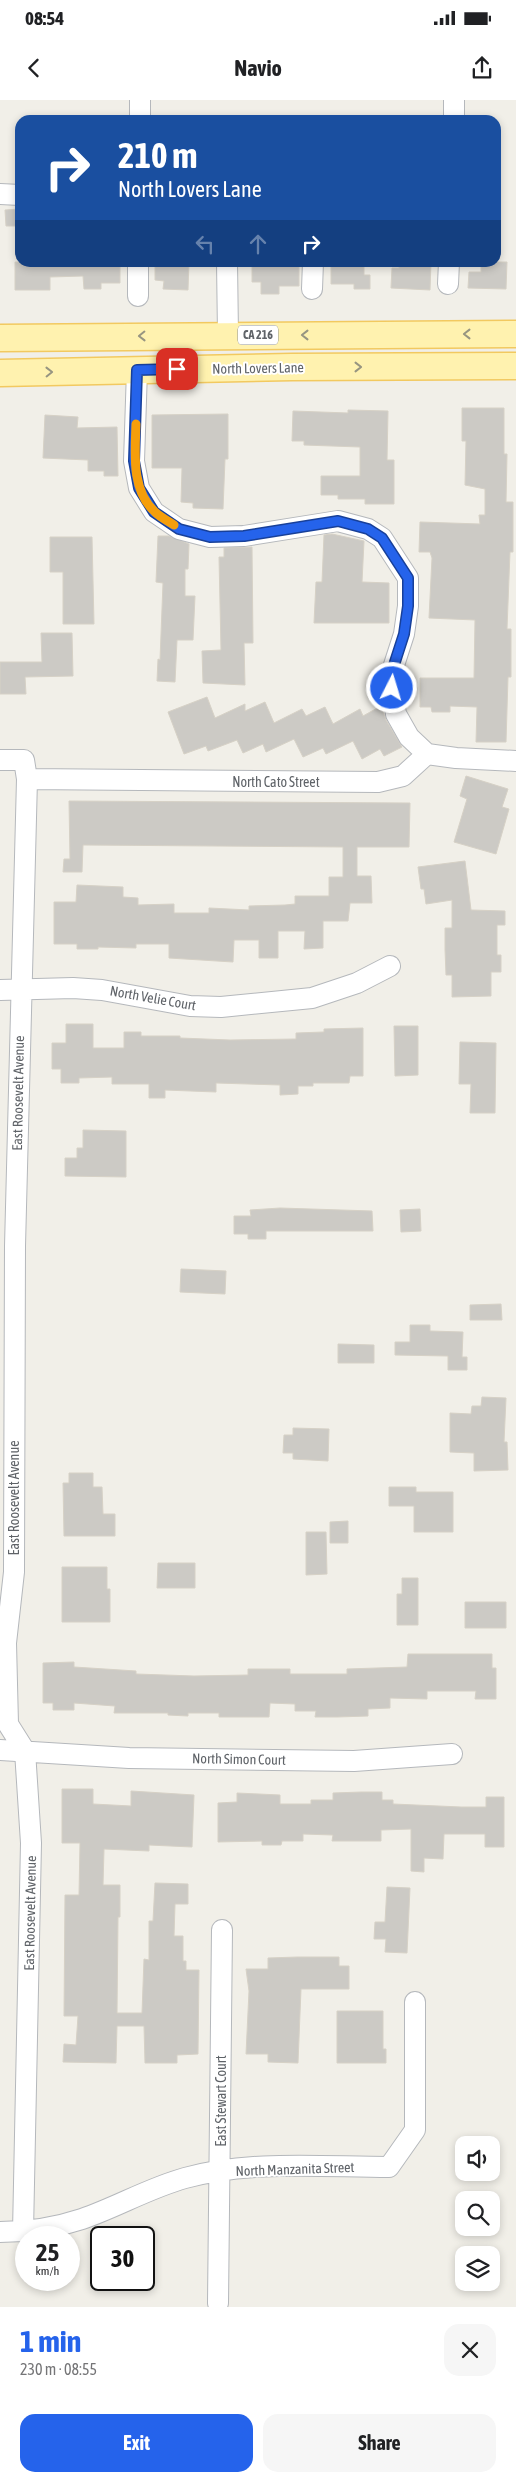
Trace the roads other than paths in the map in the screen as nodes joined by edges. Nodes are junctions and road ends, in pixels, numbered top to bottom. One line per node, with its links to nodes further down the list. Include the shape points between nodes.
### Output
1 (140, 100): 3 (street)
2 (454, 100): 4 (street)
3 (140, 115)
4 (454, 115)
5 (0, 194): 6 (street)
6 (15, 194)
7 (138, 267): 13 (street)
8 (227, 267): 15 (street)
9 (312, 267): 12 (street)
10 (449, 267): 11 (street)
11 (448, 284)
12 (312, 289)
13 (138, 296)
14 (516, 334): 15 (main road, CA 216, one-way to 15)
15 (228, 335): 16 (main road, CA 216, one-way to 16)
16 (0, 338)
17 (516, 366): 18 (main road, North Lovers Lane, one-way to 17)
18 (137, 370): 19 (main road, North Lovers Lane, one-way to 18); 20 (street, via 134,461 139,488 154,512 179,529 210,537 244,536 338,521 368,529 382,538 408,578 404,634 394,665 392,688 396,714 409,737)
19 (0, 372)
20 (427, 754): 22 (street); 23 (street, North Cato Street, via 403,776 378,782)
21 (0, 760): 23 (street, East Roosevelt Avenue, via 24,760)
22 (516, 761)
23 (26, 780): 25 (street, East Roosevelt Avenue)
24 (390, 966): 25 (street, North Velie Court, via 357,983 312,998 221,1007 190,1006 102,990)
25 (10, 990): 26 (street, East Roosevelt Avenue)
26 (8, 1246): 28 (street, East Roosevelt Avenue, via 14,1572 6,1652 8,1724)
27 (0, 1750): 28 (street, North Simon Court)
28 (25, 1751): 29 (street, North Simon Court, via 129,1758 354,1762); 33 (street, East Roosevelt Avenue, via 32,1843)
29 (452, 1754)
30 (222, 1930): 32 (street, East Stewart Court)
31 (415, 2002): 32 (street, North Manzanita Street, via 415,2130 389,2167 253,2168)
32 (220, 2172): 34 (street, North Manzanita Street, via 185,2178); 37 (street, East Stewart Court)
33 (23, 2226)
34 (56, 2226)
35 (0, 2232): 36 (street, North Manzanita Street)
36 (15, 2232)
37 (218, 2303)

